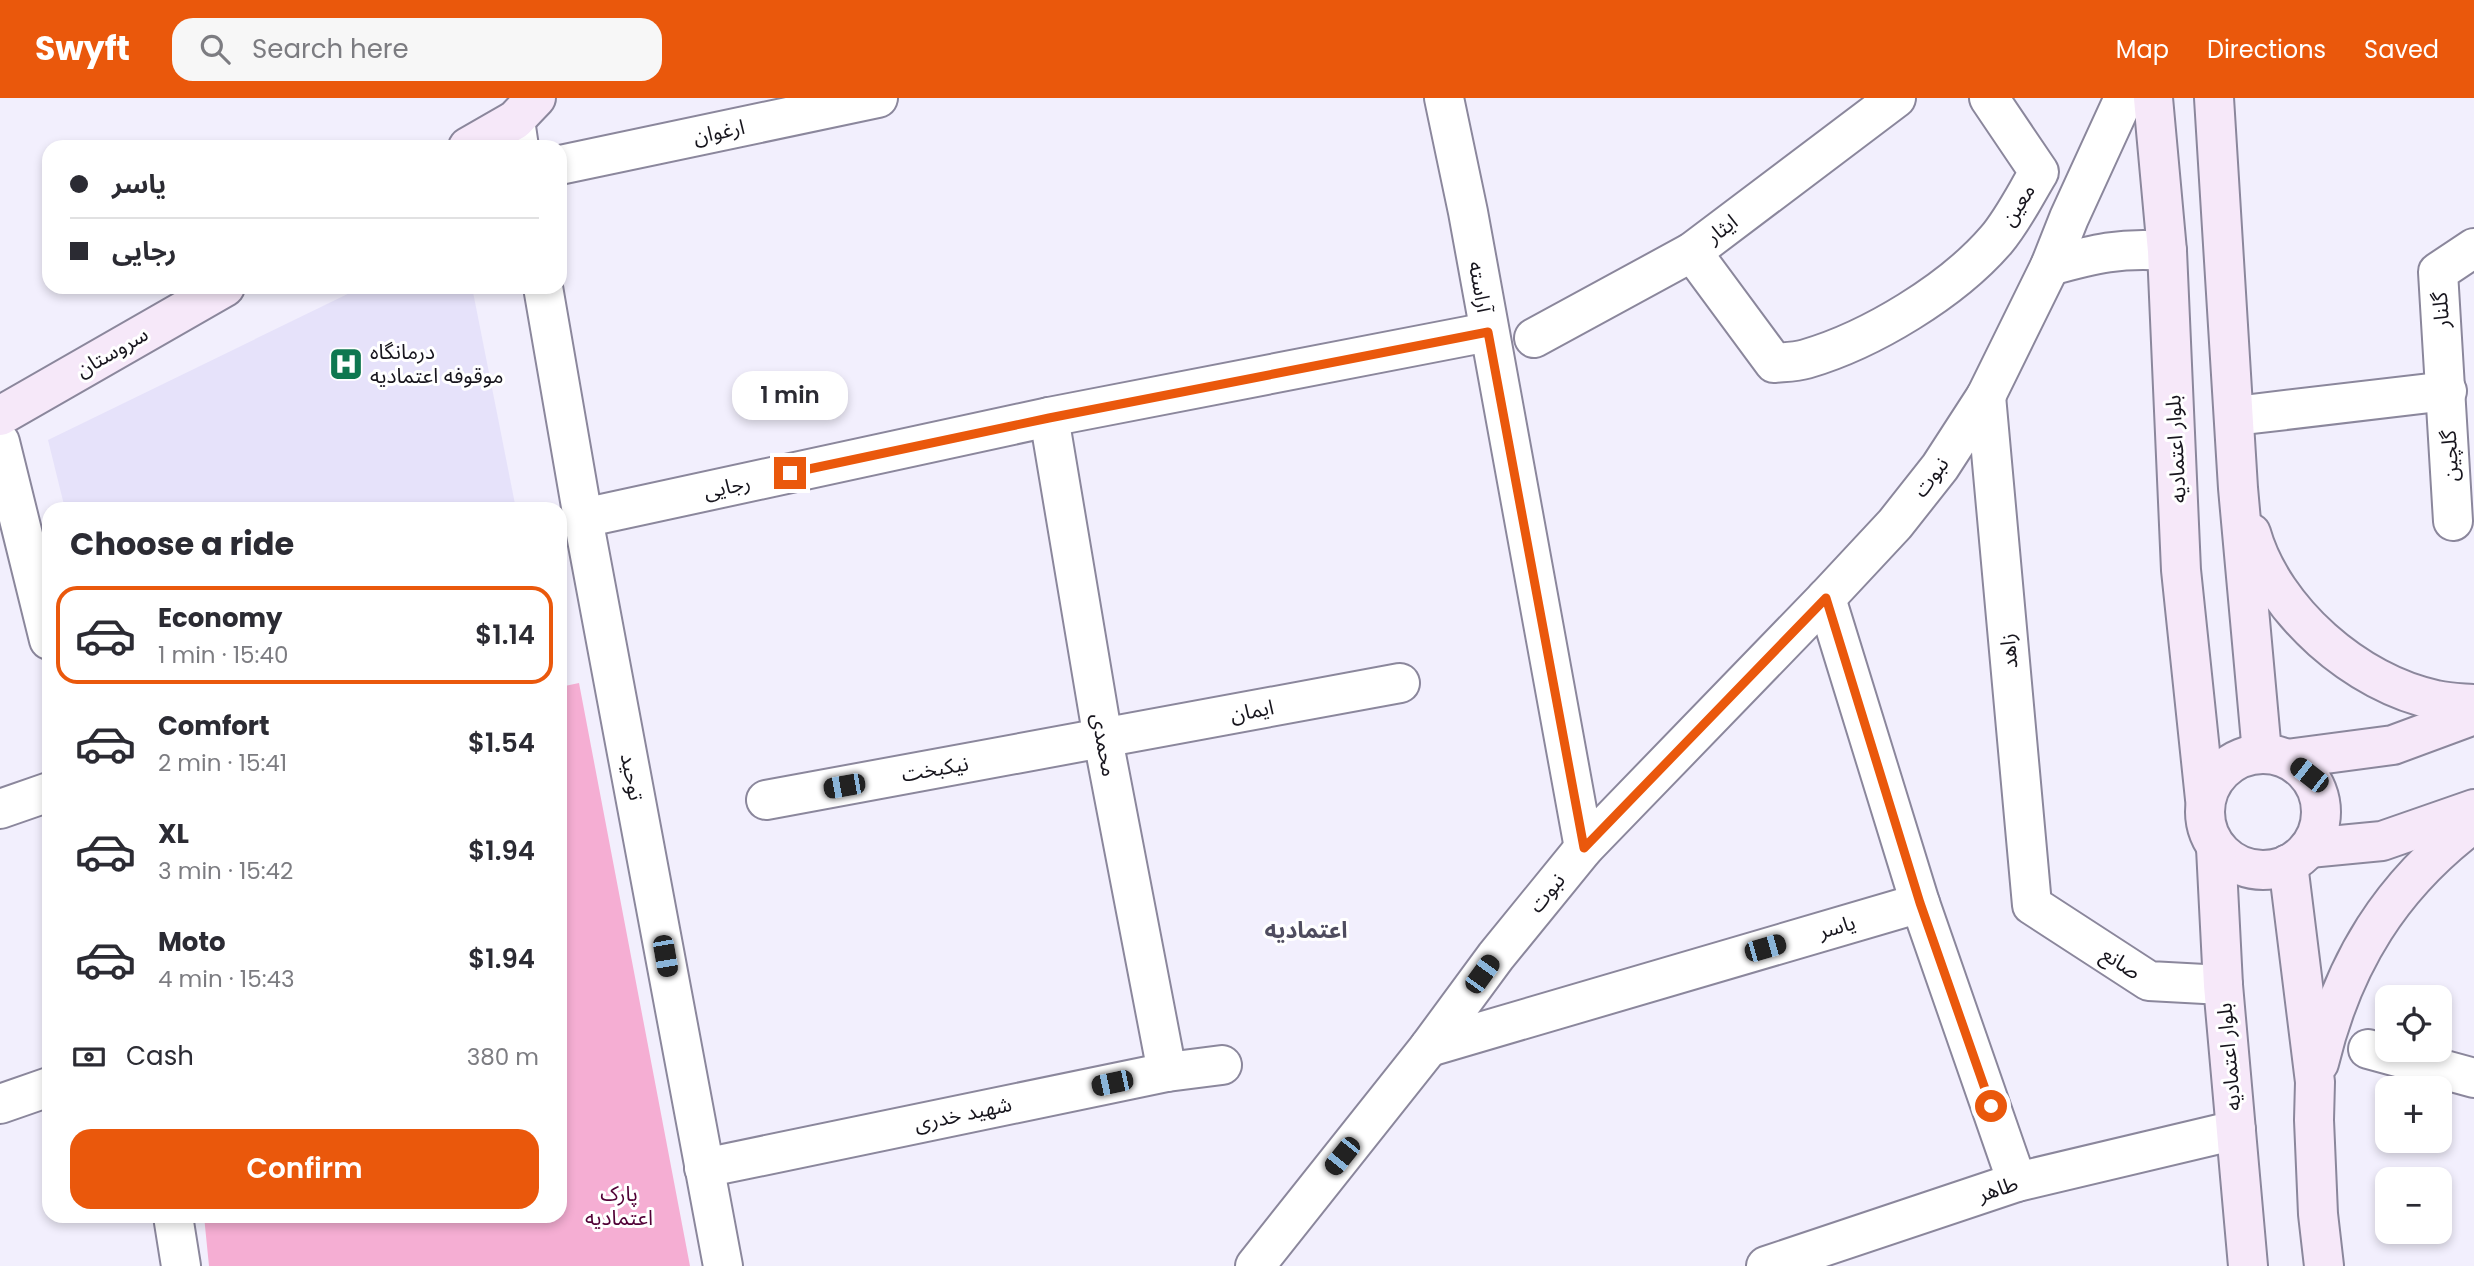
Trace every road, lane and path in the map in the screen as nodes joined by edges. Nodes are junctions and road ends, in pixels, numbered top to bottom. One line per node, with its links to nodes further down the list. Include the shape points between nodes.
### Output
1 (878, 98): 10 (street, ارغوان)
2 (1444, 98): 19 (street, آراسته)
3 (1896, 98): 15 (street, ایثار)
4 (1989, 98): 11 (street, معین)
5 (2124, 98): 12 (street, نبوت)
6 (2153, 98): 14 (street, بلوار اعتمادیه)
7 (2214, 98): 24 (street)
8 (523, 122): 9 (street)
9 (483, 140)
10 (567, 164)
11 (2039, 172): 12 (street); 15 (street, معین, via 1997,239 1969,268 1931,297 1858,340 1804,360 1774,363)
12 (2069, 218): 16 (street, نبوت)
13 (2474, 248): 21 (street, گلنار, via 2438,272)
14 (2167, 250): 16 (street, via 2104,251); 38 (street, بلوار اعتمادیه, via 2181,570)
15 (1692, 252): 20 (street, ایثار)
16 (2050, 266): 22 (street, نبوت)
17 (213, 294): 23 (street, سروستان)
18 (544, 294): 28 (street, توحید)
19 (1488, 332): 25 (street, رجایی); 43 (street, آراسته)
20 (1534, 338)
21 (2447, 391): 24 (street); 29 (street, گلچین)
22 (1986, 396): 30 (street, نبوت, via 1940,467 1895,524); 47 (street, زاهد)
23 (0, 416)
24 (2235, 416): 27 (street)
25 (1049, 418): 28 (street, رجایی); 35 (street, محمدی)
26 (0, 442): 31 (street)
27 (2238, 488): 33 (street, via 2255,547 2284,600 2326,645 2377,679 2435,700); 36 (street)
28 (583, 518): 58 (street, توحید)
29 (2453, 520)
30 (1826, 598): 43 (street, نبوت); 46 (street)
31 (42, 612)
32 (1400, 683): 35 (street, ایمان)
33 (2474, 704)
34 (2474, 715): 36 (street, via 2393,745)
35 (1103, 739): 39 (street, نیکبخت); 52 (street, محمدی)
36 (2275, 756): 38 (street, via 2237,759 2216,775); 45 (street, via 2309,775 2320,799 2320,825)
37 (42, 794): 40 (street)
38 (2205, 799): 44 (street, via 2205,825)
39 (766, 800)
40 (0, 809)
41 (2474, 809): 45 (street, via 2382,841)
42 (2474, 823): 54 (street, via 2423,867 2383,914 2347,977 2329,1022)
43 (1584, 848): 49 (street, نبوت)
44 (2216, 848): 45 (street, via 2237,865 2262,871); 48 (street, بلوار اعتمادیه)
45 (2298, 856): 54 (street)
46 (1920, 903): 49 (street, یاسر); 59 (street)
47 (2032, 905): 48 (street, صانع, via 2149,981)
48 (2222, 985): 57 (street, بلوار اعتمادیه)
49 (1429, 1047): 64 (street, نبوت)
50 (2368, 1049): 53 (street)
51 (1222, 1065): 52 (street, شهید خدری)
52 (1167, 1072): 58 (street, شهید خدری)
53 (2474, 1078)
54 (2315, 1082): 66 (street)
55 (42, 1089): 56 (street)
56 (0, 1104)
57 (2236, 1130): 59 (street, طاهر); 65 (street, بلوار اعتمادیه)
58 (704, 1168): 63 (street, توحید)
59 (2017, 1182): 61 (street, طاهر)
60 (174, 1223): 62 (street)
61 (1773, 1265)
62 (181, 1266)
63 (723, 1266)
64 (1255, 1266)
65 (2248, 1266)
66 (2324, 1266)

